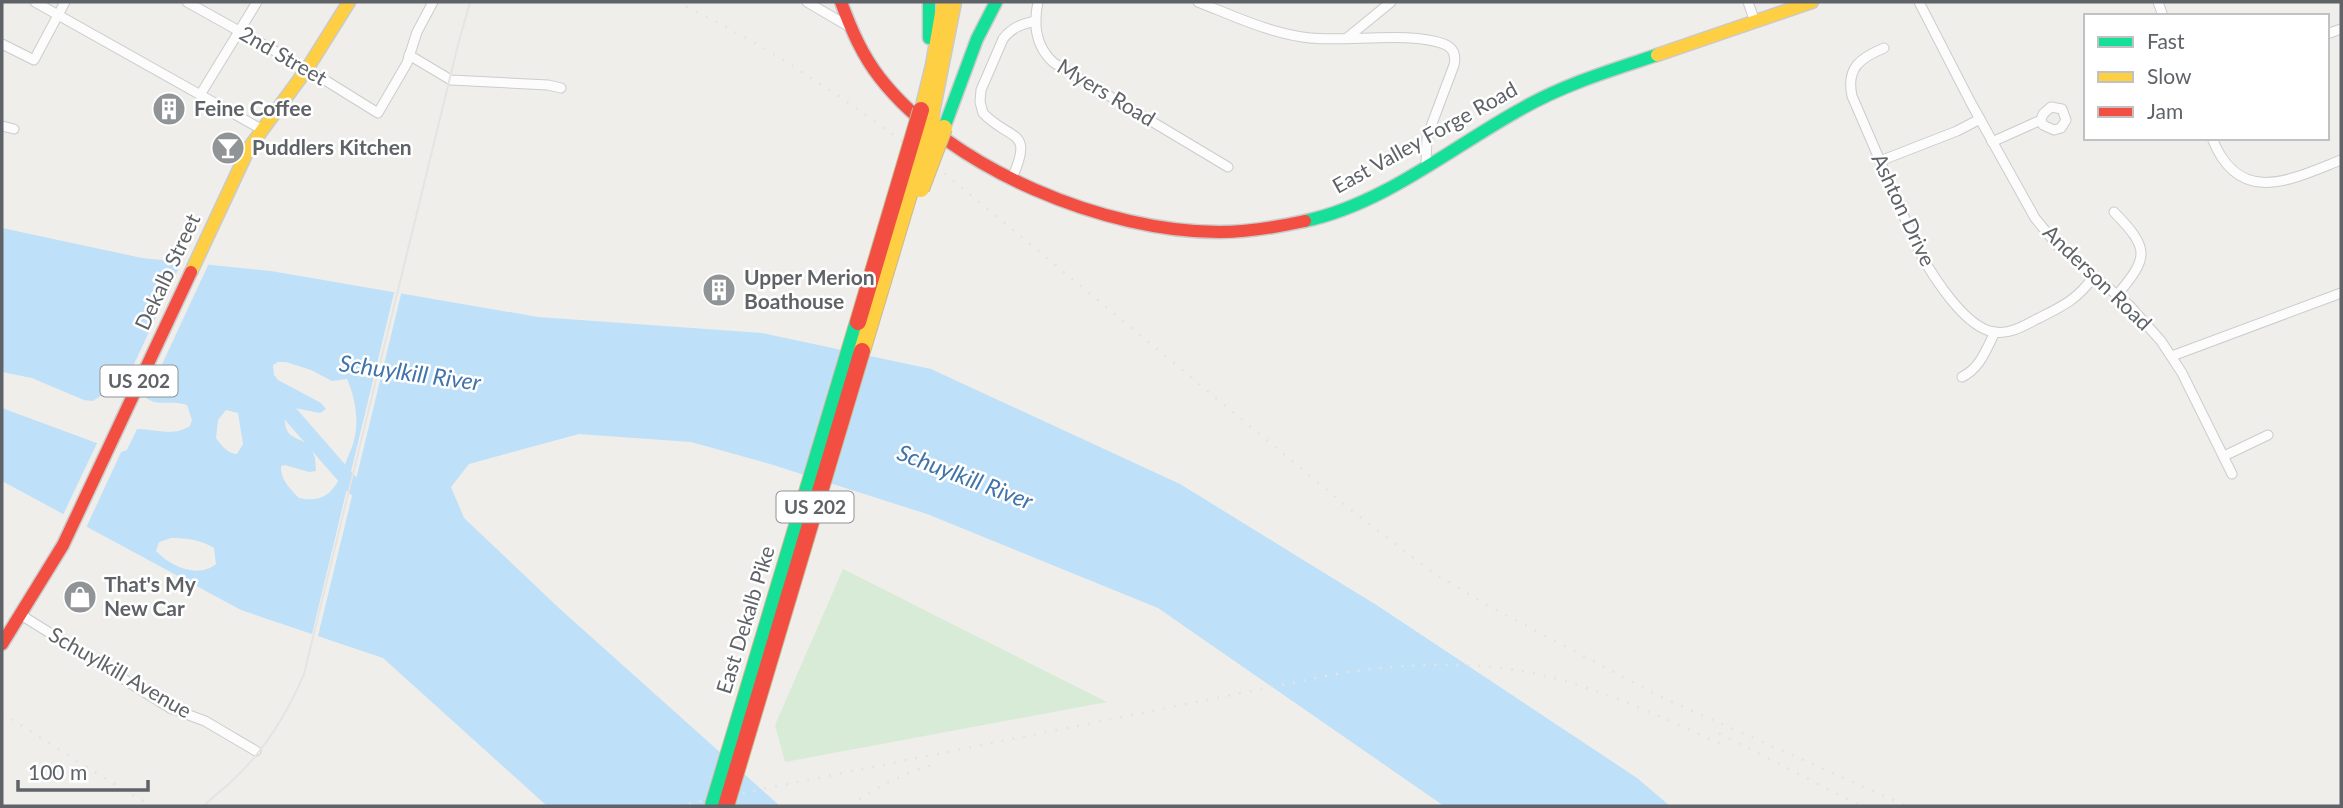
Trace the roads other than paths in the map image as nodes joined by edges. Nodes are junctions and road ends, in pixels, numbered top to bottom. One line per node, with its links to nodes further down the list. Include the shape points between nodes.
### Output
1 (35, 2): 19 (street)
2 (65, 2): 19 (street)
3 (187, 2): 23 (street, 2nd Street)
4 (257, 2): 23 (street)
5 (349, 2): 29 (main road, Dekalb Street / US 202)
6 (433, 2): 27 (street)
7 (807, 2): 22 (street)
8 (841, 2): 22 (main road, East Valley Forge Road)
9 (929, 2): 28 (main road, via 929,41)
10 (943, 2): 28 (main road, East Dekalb Pike)
11 (955, 2): 32 (main road, East Dekalb Pike)
12 (996, 2): 32 (main road)
13 (1038, 2): 20 (street)
14 (1198, 2): 24 (street, via 1290,35)
15 (1391, 2): 24 (street)
16 (1748, 2): 21 (street)
17 (1812, 2): 21 (main road, East Valley Forge Road)
18 (1919, 2): 33 (street, Anderson Road)
19 (57, 14): 25 (street, via 34,60); 31 (street)
20 (1036, 21): 43 (street, Myers Road, via 1040,47 1054,63); 44 (street, via 1008,32 980,96 991,121 1020,141 1020,159)
21 (1755, 22): 42 (main road, East Valley Forge Road, via 1592,77 1532,103)
22 (848, 26): 44 (main road, East Valley Forge Road, via 871,68 901,105 942,138)
23 (239, 31): 29 (street, 2nd Street); 31 (street)
24 (1346, 39): 42 (street, via 1419,40 1445,44 1453,51 1454,65 1427,137)
25 (2, 44)
26 (1884, 48): 41 (street, Ashton Drive, via 1855,66 1850,86)
27 (409, 55): 29 (street, 2nd Street, via 378,113); 30 (street, via 451,80)
28 (934, 55): 32 (main road, East Dekalb Pike)
29 (307, 69): 37 (main road, Dekalb Street / US 202)
30 (561, 88)
31 (200, 95): 37 (street)
32 (932, 119): 58 (main road, East Dekalb Pike, bridge); 59 (main road, East Dekalb Pike / US 202, bridge, via 917,199 905,209)
33 (1980, 119): 39 (street, Anderson Road); 41 (street)
34 (2041, 120): 39 (street)
35 (2, 126): 36 (street)
36 (14, 129)
37 (261, 129): 55 (main road, Dekalb Street / US 202, via 57,557)
38 (2213, 140): 40 (street, via 2227,165 2256,183 2286,181)
39 (1992, 142): 46 (street, Anderson Road, via 2046,232)
40 (2341, 160)
41 (1880, 161): 49 (street, Ashton Drive, via 1939,285 1967,316)
42 (1426, 165): 44 (main road, East Valley Forge Road, via 1333,214 1239,233 1194,232 1128,220)
43 (1228, 167)
44 (1012, 178)
45 (2115, 212): 48 (street, via 2136,235 2141,255 2134,274)
46 (2094, 276): 48 (street, Anderson Road); 49 (street, via 2070,302 2019,328)
47 (2341, 293): 50 (street)
48 (2117, 295): 50 (street, Anderson Road)
49 (1995, 332): 51 (street, via 1976,368)
50 (2172, 356): 53 (street, Anderson Road)
51 (1962, 377)
52 (2268, 435): 53 (street)
53 (2224, 456): 54 (street, Anderson Road)
54 (2232, 474)
55 (21, 615): 56 (main road, Dekalb Street / US 202); 57 (street, Schuylkill Avenue, via 170,708)
56 (2, 644)
57 (256, 751)
58 (713, 806)
59 (726, 806)

